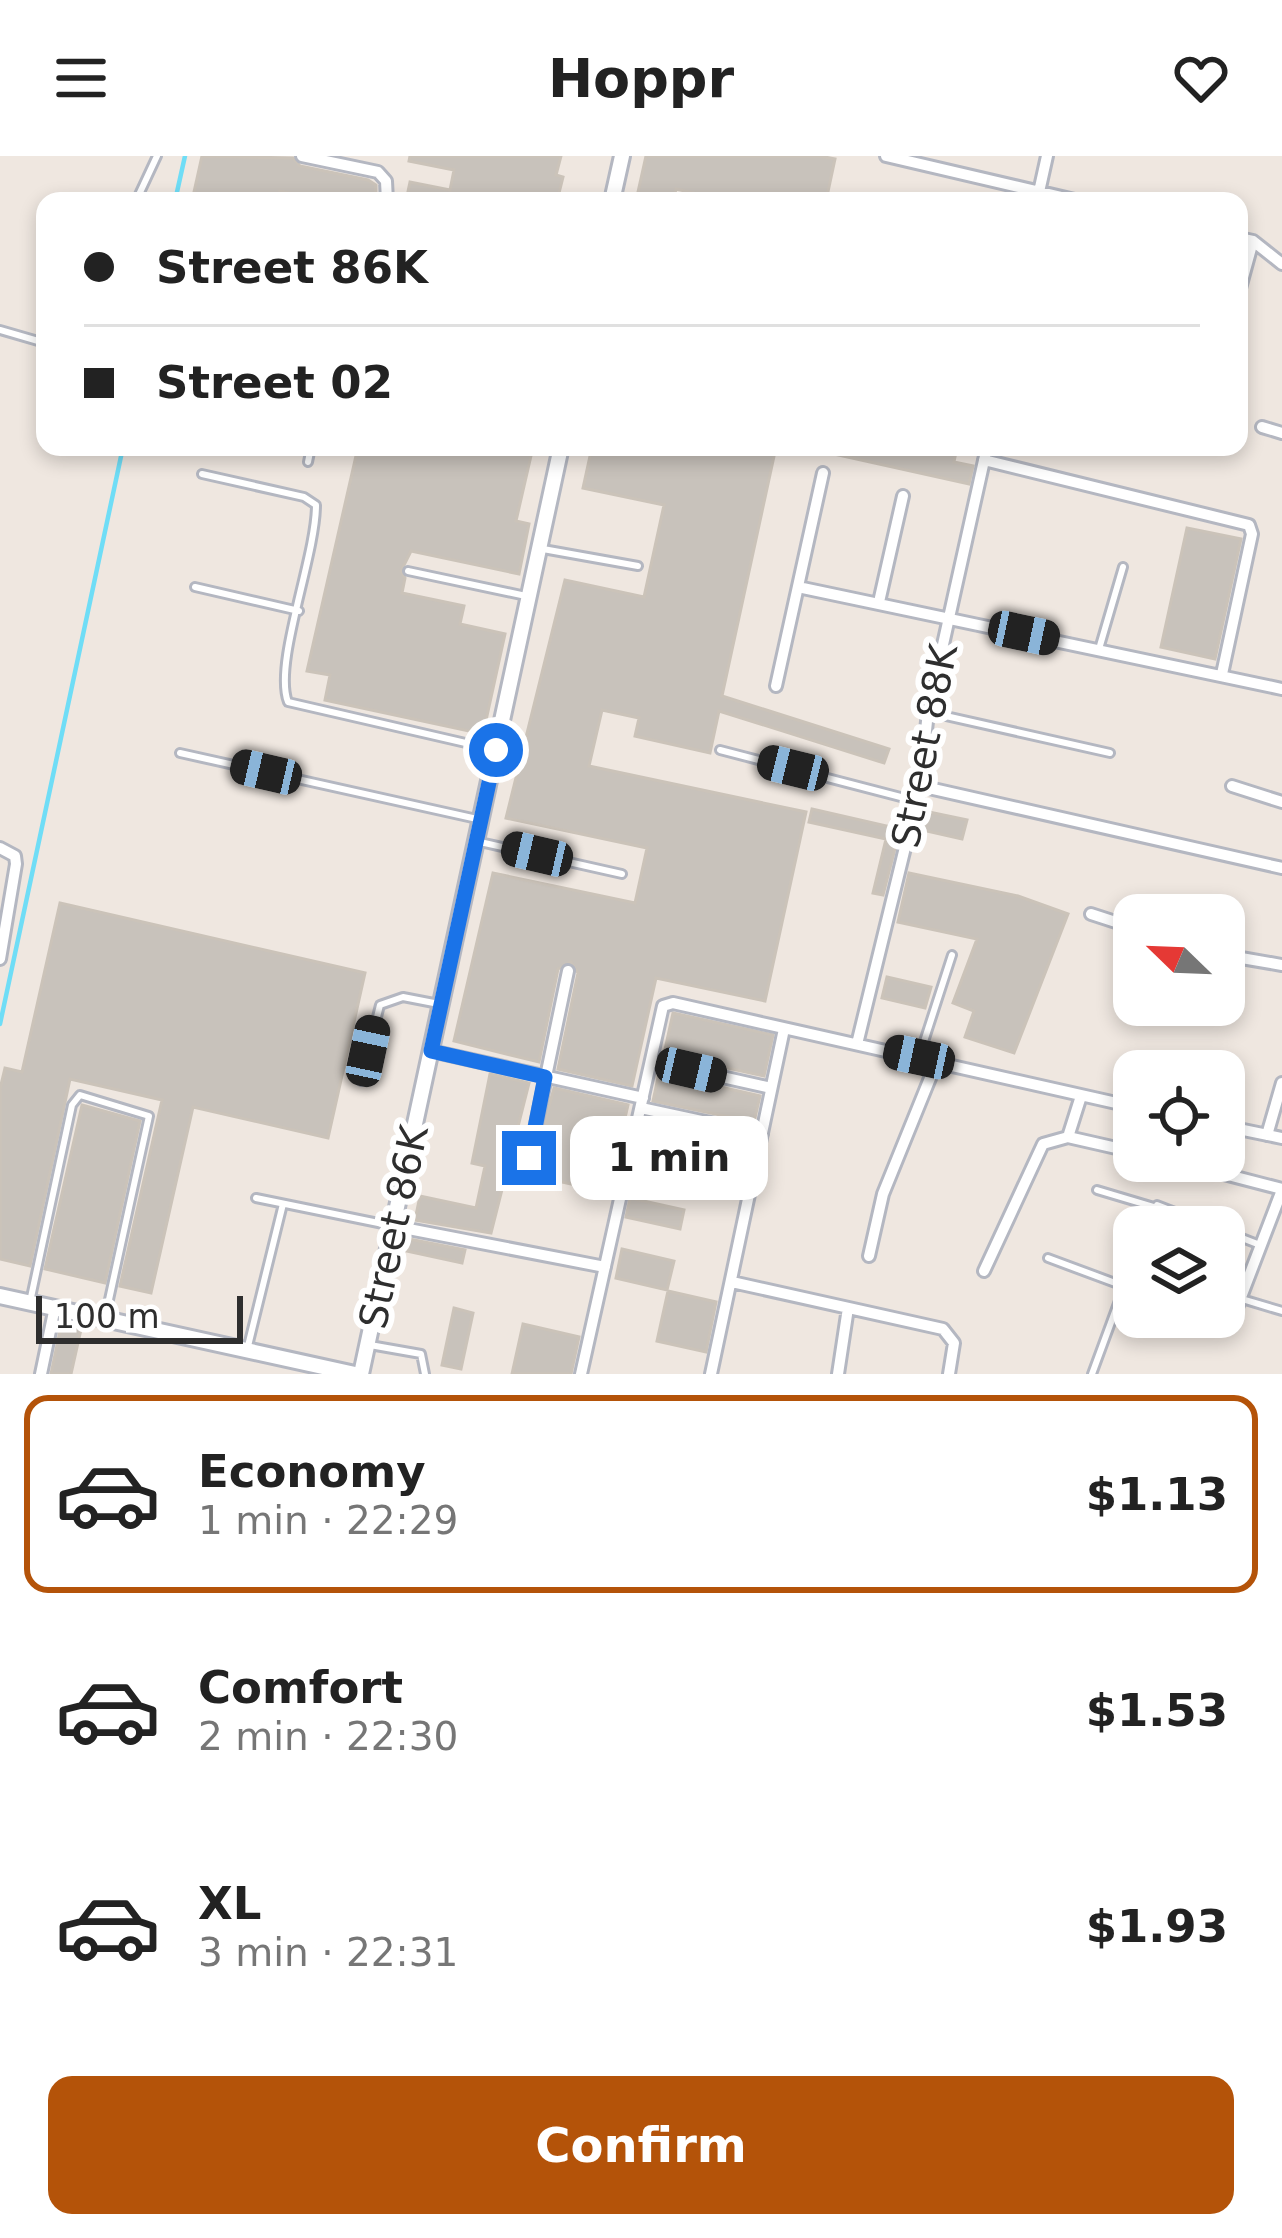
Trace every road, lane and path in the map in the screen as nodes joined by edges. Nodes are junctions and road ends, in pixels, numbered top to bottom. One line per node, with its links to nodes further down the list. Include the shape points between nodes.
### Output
1 (157, 156): 8 (lane)
2 (302, 156): 9 (street, via 378,172)
3 (622, 156): 10 (street)
4 (886, 156): 7 (street)
5 (956, 156): 7 (street)
6 (1047, 156): 12 (street)
7 (952, 172): 11 (street)
8 (140, 192)
9 (387, 192)
10 (614, 192)
11 (1021, 192)
12 (1039, 192)
13 (1248, 240): 14 (street)
14 (1253, 241): 15 (street); 16 (street)
15 (1248, 259)
16 (1282, 264)
17 (0, 330): 18 (lane)
18 (36, 340)
19 (1262, 427): 20 (street)
20 (1282, 433)
21 (309, 456): 25 (lane)
22 (559, 456): 29 (street, Street 86K)
23 (984, 456): 38 (street, Street 88K)
24 (996, 456): 40 (street, via 1249,525)
25 (308, 462)
26 (823, 473): 34 (street)
27 (202, 474): 37 (lane, via 316,505)
28 (902, 496): 36 (street)
29 (539, 548): 30 (lane); 35 (street, Street 86K)
30 (638, 566)
31 (1123, 567): 39 (lane)
32 (407, 571): 35 (lane)
33 (195, 587): 37 (lane)
34 (798, 587): 36 (street); 41 (street)
35 (529, 597): 44 (street, Street 86K)
36 (879, 602): 38 (street)
37 (299, 611): 44 (lane, via 280,684 287,703)
38 (950, 617): 39 (street); 43 (street, Street 88K)
39 (1099, 649): 40 (street)
40 (1222, 674): 42 (street)
41 (776, 686)
42 (1282, 689)
43 (928, 712): 47 (lane); 48 (street, Street 88K)
44 (496, 750): 52 (street, Street 86K)
45 (720, 750): 50 (lane)
46 (180, 753): 52 (lane)
47 (1110, 753)
48 (920, 786): 50 (street, Street 88K); 55 (street)
49 (1232, 786): 51 (street)
50 (916, 801): 67 (street, Street 88K)
51 (1282, 802)
52 (481, 819): 53 (street, Street 86K)
53 (476, 841): 56 (lane); 65 (street, Street 86K)
54 (0, 848): 59 (street, via 16,864)
55 (1282, 868)
56 (622, 874)
57 (1090, 914): 58 (street)
58 (1113, 921)
59 (2, 943): 61 (street)
60 (952, 955): 69 (lane)
61 (0, 959)
62 (1245, 959): 63 (street)
63 (1282, 965)
64 (568, 971): 72 (street)
65 (441, 1004): 68 (street, Street 86K); 73 (lane, via 403,998 380,1005)
66 (784, 1029): 67 (street); 70 (street, via 673,1003 663,1006); 75 (street)
67 (857, 1044): 69 (street)
68 (431, 1051): 72 (street); 92 (street, Street 86K)
69 (919, 1057): 71 (street)
70 (651, 1061): 75 (street); 77 (street)
71 (937, 1061): 76 (street); 95 (street, via 883,1193)
72 (545, 1077): 77 (street); 85 (street)
73 (361, 1081)
74 (1282, 1083): 81 (street)
75 (771, 1088): 80 (street)
76 (1081, 1096): 78 (street); 82 (street)
77 (642, 1103): 80 (street); 97 (street)
78 (1113, 1103)
79 (1245, 1130): 81 (street)
80 (762, 1135): 99 (street)
81 (1268, 1135): 83 (street)
82 (1068, 1137): 84 (street); 98 (street, via 1043,1144)
83 (1282, 1138)
84 (1113, 1147)
85 (529, 1158)
86 (1245, 1179): 87 (street)
87 (1282, 1189): 94 (street)
88 (1097, 1190): 91 (lane)
89 (256, 1198): 90 (lane)
90 (283, 1204): 92 (lane); 111 (lane)
91 (1151, 1206)
92 (393, 1226): 97 (street); 110 (street, Street 86K)
93 (1245, 1240): 94 (lane)
94 (1261, 1246): 101 (street)
95 (869, 1256)
96 (1048, 1258): 100 (lane)
97 (605, 1267): 115 (street)
98 (984, 1271)
99 (732, 1282): 106 (street); 116 (street)
100 (1113, 1282)
101 (1245, 1291)
102 (0, 1295): 104 (street)
103 (1245, 1300): 107 (lane)
104 (30, 1302): 105 (street); 109 (lane, via 80,1095 149,1116)
105 (55, 1307): 109 (street); 112 (street)
106 (848, 1308): 117 (street); 118 (street, via 943,1329 954,1343)
107 (1282, 1311)
108 (1113, 1316): 119 (lane)
109 (105, 1318): 111 (street)
110 (368, 1344): 113 (street, Street 86K); 114 (lane, via 421,1354)
111 (248, 1350): 113 (street)
112 (41, 1374)
113 (358, 1374)
114 (425, 1374)
115 (581, 1374)
116 (711, 1374)
117 (838, 1374)
118 (949, 1374)
119 (1092, 1374)

